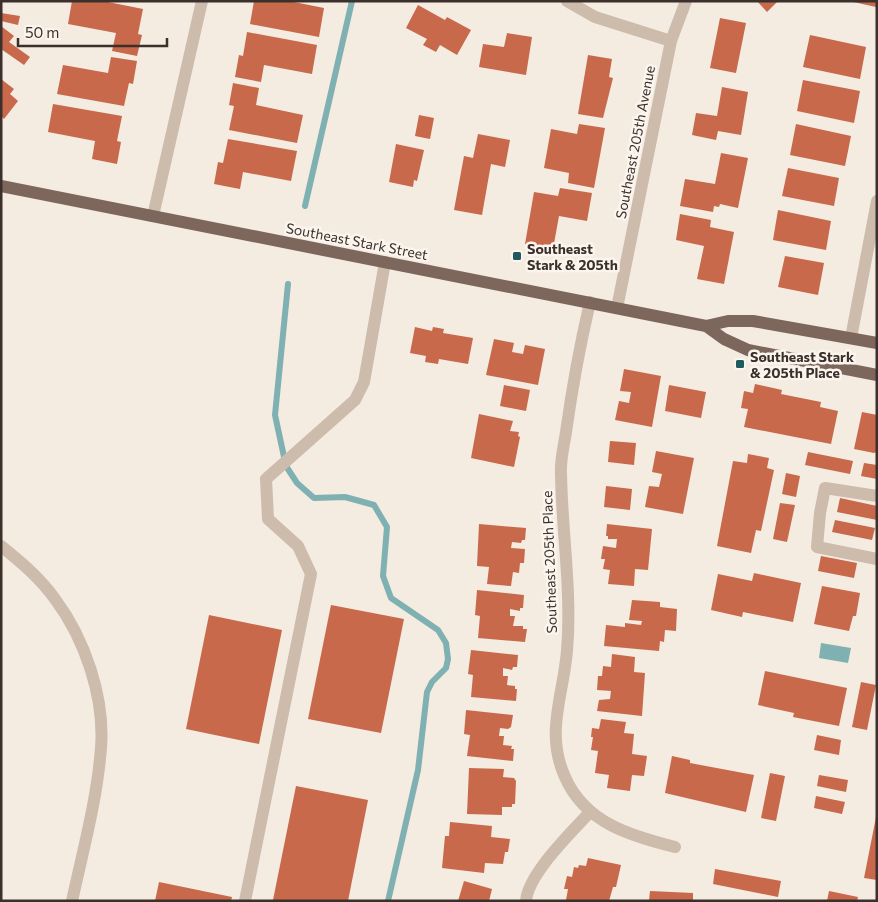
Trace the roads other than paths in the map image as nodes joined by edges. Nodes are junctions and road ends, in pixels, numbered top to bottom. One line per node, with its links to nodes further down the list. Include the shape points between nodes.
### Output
1 (202, 1): 7 (street)
2 (567, 1): 4 (street, via 595,17)
3 (686, 1): 4 (street, Southeast 205th Avenue)
4 (671, 41): 10 (street, Southeast 205th Avenue)
5 (1, 186): 7 (main road, Southeast Stark Street)
6 (877, 201): 12 (street)
7 (153, 216): 8 (main road, Southeast Stark Street)
8 (386, 262): 9 (main road, Southeast Stark Street); 21 (street, via 364,382 355,400 266,479 268,519 298,546 311,574)
9 (590, 302): 10 (main road, Southeast Stark Street); 18 (street, Southeast 205th Place, via 560,472 565,533 567,650 555,721 558,758 566,779)
10 (617, 308): 11 (main road, Southeast Stark Street)
11 (706, 326): 12 (main road, Southeast Stark Street, via 728,321 753,321); 14 (main road, Southeast Stark Street, via 748,350)
12 (851, 338): 13 (main road, Southeast Stark Street)
13 (877, 343)
14 (877, 375)
15 (877, 496): 17 (street, via 825,488 817,547)
16 (1, 546): 20 (street, via 30,569 55,598 73,628 89,666 98,706 101,746 96,791)
17 (877, 559)
18 (589, 813): 19 (street, Southeast 205th Place, via 628,834); 22 (street, via 546,860 526,894)
19 (675, 847)
20 (72, 901)
21 (245, 901)
22 (526, 901)

